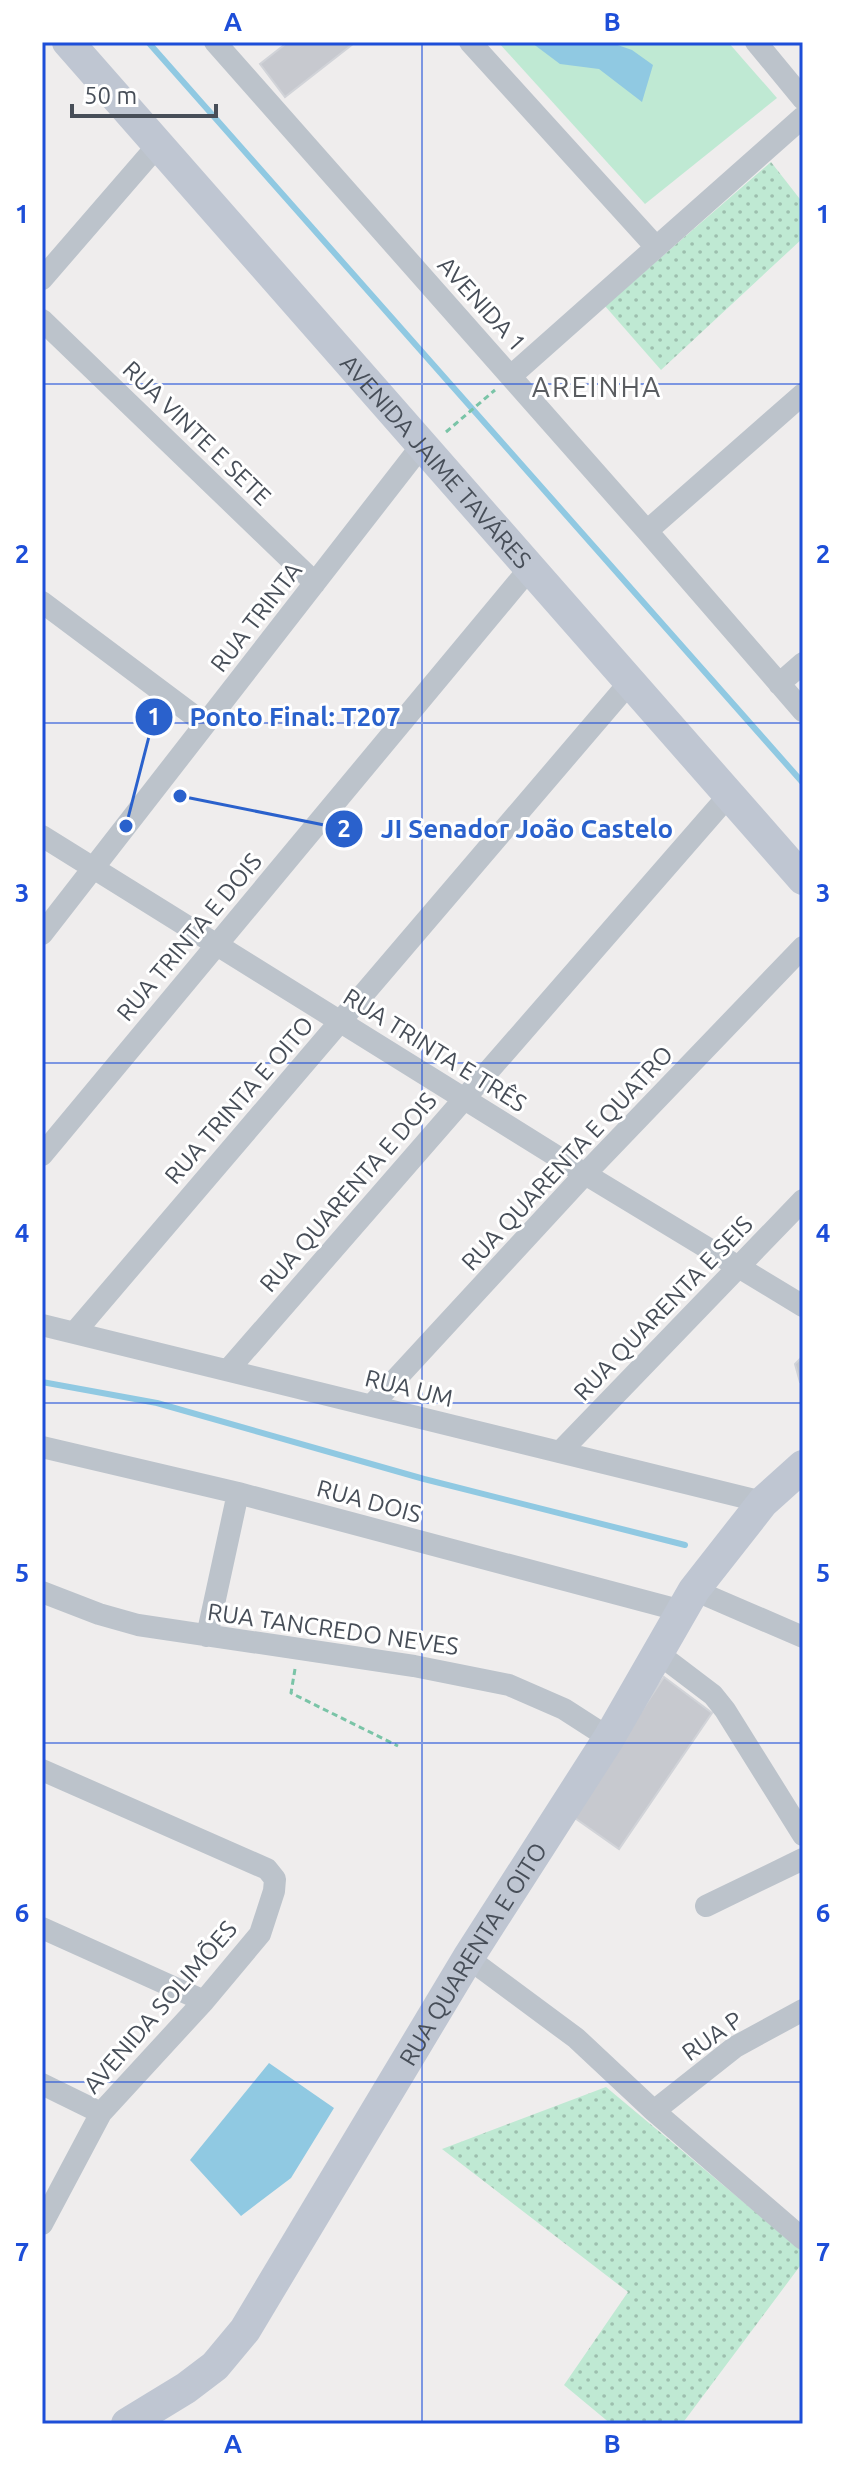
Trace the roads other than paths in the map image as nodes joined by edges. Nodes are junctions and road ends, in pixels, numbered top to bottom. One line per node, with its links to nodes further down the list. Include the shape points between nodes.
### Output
1 (68, 42): 7 (main road, AVENIDA JAIME TAVÁRES)
2 (215, 42): 11 (street, AVENIDA 1)
3 (470, 42): 8 (street)
4 (756, 42): 5 (street)
5 (803, 99)
6 (803, 117): 8 (street)
7 (158, 145): 9 (street); 13 (main road, AVENIDA JAIME TAVÁRES)
8 (656, 247): 11 (street)
9 (42, 279)
10 (42, 320): 16 (street, RUA VINTE E SETE)
11 (511, 376): 14 (street, AVENIDA 1)
12 (803, 394): 14 (street)
13 (433, 440): 15 (main road, AVENIDA JAIME TAVÁRES); 16 (street, RUA TRINTA)
14 (647, 531): 20 (street, AVENIDA 1)
15 (530, 568): 19 (main road, AVENIDA JAIME TAVÁRES); 28 (street, RUA TRINTA E DOIS)
16 (315, 583): 22 (street, RUA TRINTA)
17 (42, 602): 22 (street)
18 (803, 663): 20 (street)
19 (630, 682): 23 (main road, AVENIDA JAIME TAVÁRES); 30 (street, RUA TRINTA E OITO)
20 (779, 684): 21 (street, AVENIDA 1)
21 (803, 711)
22 (205, 724): 25 (street, RUA TRINTA)
23 (729, 795): 26 (main road, AVENIDA JAIME TAVÁRES); 31 (street, RUA QUARENTA E DOIS)
24 (42, 836): 25 (street, RUA TRINTA E TRÊS)
25 (93, 868): 27 (street, RUA TRINTA); 28 (street, RUA TRINTA E TRÊS)
26 (803, 879)
27 (42, 934)
28 (217, 945): 30 (street, RUA TRINTA E TRÊS); 32 (street, RUA TRINTA E DOIS)
29 (803, 947): 33 (street, RUA QUARENTA E QUATRO)
30 (340, 1022): 31 (street, RUA TRINTA E TRÊS); 38 (street, RUA TRINTA E OITO)
31 (464, 1099): 33 (street, RUA TRINTA E TRÊS); 39 (street, RUA QUARENTA E DOIS)
32 (42, 1155)
33 (585, 1174): 35 (street, RUA TRINTA E TRÊS); 40 (street, RUA QUARENTA E QUATRO)
34 (803, 1200): 35 (street, RUA QUARENTA E SEIS)
35 (738, 1267): 36 (street, RUA TRINTA E TRÊS); 42 (street, RUA QUARENTA E SEIS)
36 (803, 1306)
37 (42, 1325): 38 (street, RUA UM)
38 (75, 1332): 39 (street, RUA UM)
39 (228, 1370): 40 (street, RUA UM)
40 (371, 1406): 42 (street, RUA UM)
41 (42, 1447): 44 (street, RUA DOIS)
42 (560, 1452): 45 (street, RUA UM)
43 (803, 1466): 45 (main road, RUA QUARENTA E OITO)
44 (238, 1493): 47 (street, RUA DOIS); 48 (street)
45 (763, 1502): 47 (main road, RUA QUARENTA E OITO)
46 (42, 1592): 48 (street, RUA TANCREDO NEVES, via 138,1625)
47 (688, 1600): 49 (street, RUA DOIS); 50 (main road, RUA QUARENTA E OITO)
48 (207, 1636): 51 (street, RUA TANCREDO NEVES, via 509,1685 564,1709)
49 (803, 1637)
50 (659, 1654): 51 (main road, RUA QUARENTA E OITO); 53 (street, via 725,1710)
51 (609, 1738): 57 (main road, RUA QUARENTA E OITO)
52 (42, 1770): 58 (street, AVENIDA SOLIMÕES, via 267,1869 275,1879 260,1934)
53 (803, 1835)
54 (803, 1859): 55 (street)
55 (706, 1906)
56 (42, 1928): 58 (street)
57 (468, 1958): 61 (street, via 576,2038); 65 (main road, RUA QUARENTA E OITO, via 245,2330 215,2366)
58 (204, 2001): 62 (street, AVENIDA SOLIMÕES)
59 (803, 2010): 61 (street, RUA P, via 735,2047)
60 (42, 2084): 62 (street)
61 (654, 2111): 64 (street)
62 (101, 2113): 63 (street, AVENIDA SOLIMÕES)
63 (42, 2224)
64 (803, 2239)
65 (127, 2424)

